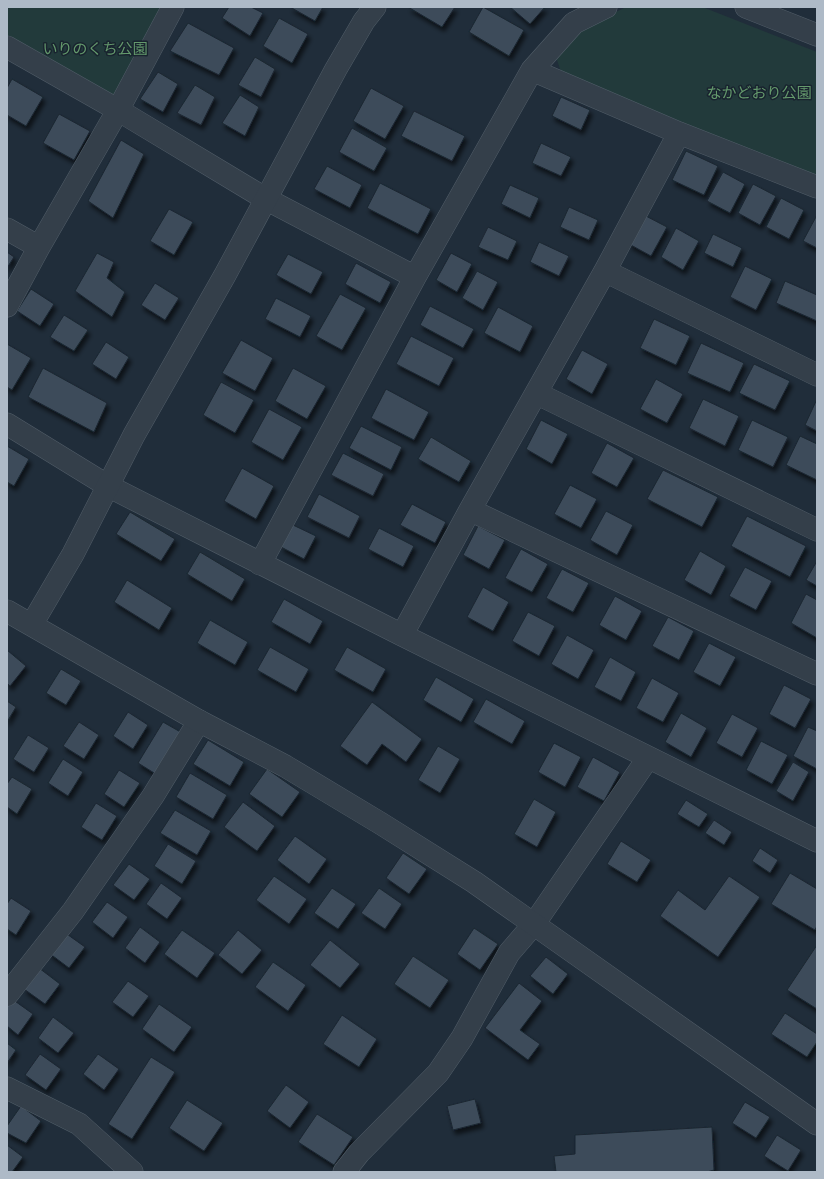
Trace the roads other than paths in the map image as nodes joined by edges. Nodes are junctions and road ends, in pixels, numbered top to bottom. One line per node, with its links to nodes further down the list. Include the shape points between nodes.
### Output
1 (173, 7): 8 (street)
2 (375, 7): 11 (street, via 336,69)
3 (606, 7): 7 (street, via 574,23)
4 (746, 7): 5 (street)
5 (817, 35)
6 (7, 47): 8 (street)
7 (532, 70): 9 (street); 15 (street)
8 (118, 110): 11 (street); 13 (street)
9 (679, 133): 10 (street); 14 (street)
10 (817, 187)
11 (266, 199): 15 (street); 20 (street)
12 (7, 229): 13 (street)
13 (39, 247): 16 (street)
14 (605, 271): 17 (street); 18 (street)
15 (415, 277): 23 (street)
16 (7, 306)
17 (817, 375)
18 (536, 393): 21 (street); 22 (street)
19 (7, 424): 20 (street)
20 (108, 486): 23 (street); 25 (street, via 73,554)
21 (470, 510): 26 (street); 27 (street)
22 (817, 530)
23 (260, 564): 26 (street)
24 (7, 611): 25 (street)
25 (32, 624): 28 (street)
26 (402, 635): 29 (street)
27 (817, 674)
28 (199, 721): 31 (street, via 286,766 474,882); 32 (street, via 144,809 73,911)
29 (648, 758): 30 (street); 31 (street)
30 (815, 837)
31 (534, 924): 35 (street); 37 (street, via 509,953 462,1038 438,1073 359,1153)
32 (13, 973): 33 (street)
33 (7, 995)
34 (7, 1088): 36 (street, via 78,1124)
35 (817, 1124)
36 (132, 1172)
37 (344, 1172)

